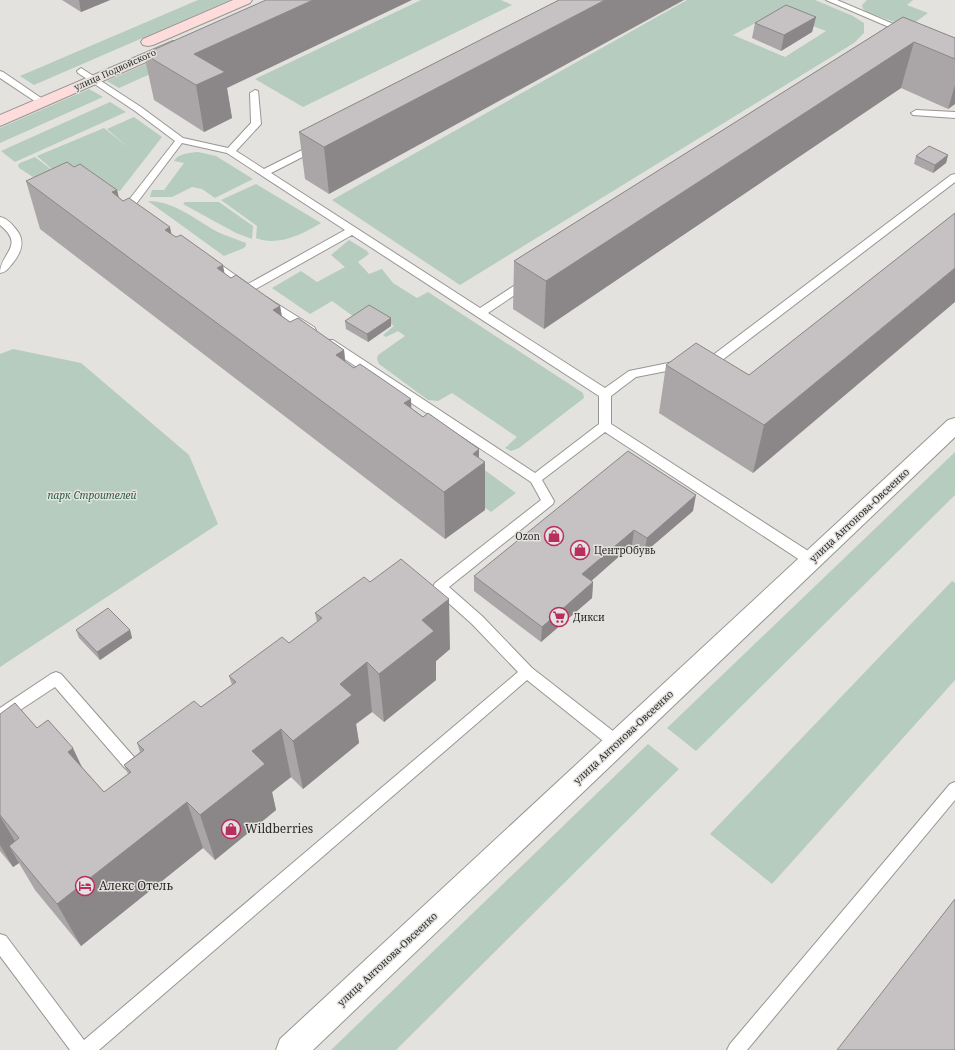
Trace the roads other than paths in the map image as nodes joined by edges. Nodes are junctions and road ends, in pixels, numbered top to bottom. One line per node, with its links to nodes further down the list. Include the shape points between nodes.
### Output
1 (244, 0): 5 (street, улица Подвойского)
2 (830, 0): 4 (lane, via 912,34)
3 (259, 6): 7 (street, улица Подвойского)
4 (899, 42)
5 (81, 71): 7 (lane); 9 (street, улица Подвойского)
6 (2, 77): 9 (lane)
7 (94, 80): 10 (street, улица Подвойского); 15 (lane)
8 (255, 93): 17 (lane, via 256,124)
9 (30, 94): 10 (lane); 11 (street, улица Подвойского)
10 (42, 102): 14 (street, улица Подвойского)
11 (0, 107)
12 (916, 113): 13 (lane)
13 (955, 115)
14 (0, 121)
15 (180, 140): 17 (lane); 20 (lane, via 130,205)
16 (322, 143): 18 (lane)
17 (230, 151): 18 (lane)
18 (264, 173): 22 (lane)
19 (955, 177): 28 (lane, via 717,358 634,374)
20 (149, 219)
21 (0, 220): 24 (lane, via 16,237 16,251)
22 (352, 230): 26 (lane); 27 (lane)
23 (201, 256): 26 (lane)
24 (0, 270)
25 (538, 275): 27 (lane)
26 (248, 289): 31 (lane)
27 (480, 313): 28 (lane)
28 (605, 394): 30 (lane)
29 (955, 425): 32 (street, улица Антонова-Овсеенко)
30 (605, 426): 31 (lane); 32 (lane)
31 (535, 479): 33 (lane, via 548,501)
32 (811, 560): 37 (street, улица Антонова-Овсеенко)
33 (440, 587): 34 (lane); 35 (lane, via 477,620)
34 (426, 588)
35 (527, 672): 37 (lane); 42 (lane)
36 (0, 716): 38 (lane, via 56,678 138,770)
37 (617, 743): 43 (street, улица Антонова-Овсеенко)
38 (151, 760)
39 (955, 789): 44 (lane)
40 (0, 942): 41 (lane)
41 (81, 1050)
42 (86, 1050)
43 (291, 1050)
44 (736, 1050)

